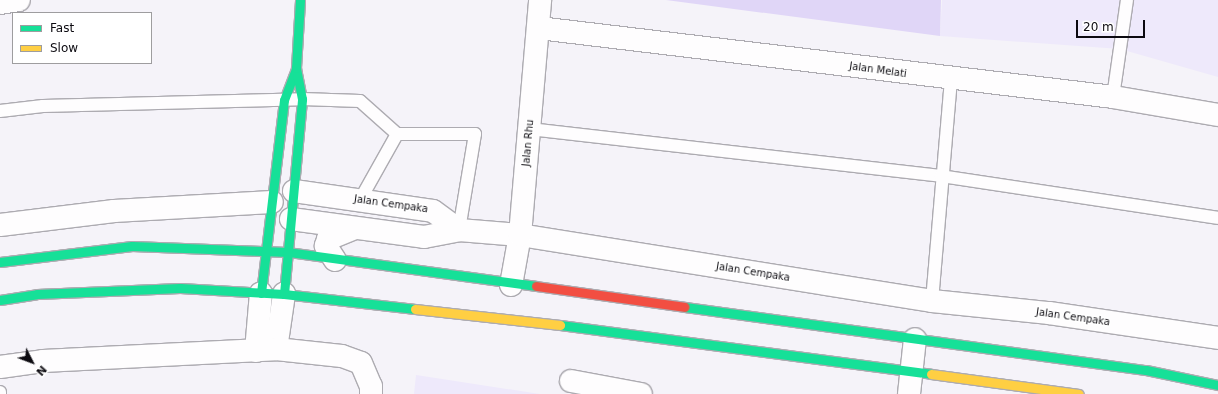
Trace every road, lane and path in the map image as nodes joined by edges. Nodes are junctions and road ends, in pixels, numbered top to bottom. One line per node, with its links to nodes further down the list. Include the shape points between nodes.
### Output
1 (19, 0): 5 (street)
2 (300, 0): 7 (street)
3 (540, 0): 6 (street, Jalan Rhu)
4 (1127, 0): 9 (lane)
5 (0, 3)
6 (539, 28): 8 (street, Jalan Melati); 14 (street, Jalan Rhu)
7 (296, 68): 10 (street); 11 (street)
8 (951, 80): 9 (street, Jalan Melati); 16 (lane)
9 (1113, 97): 13 (street, Jalan Melati)
10 (302, 99): 11 (lane); 15 (lane, via 360,101); 17 (street)
11 (284, 100): 12 (lane, via 44,106); 19 (street)
12 (0, 111)
13 (1218, 114)
14 (529, 129): 16 (lane); 25 (street, Jalan Rhu)
15 (397, 134): 18 (lane); 24 (lane, via 475,134)
16 (941, 176): 20 (lane); 34 (lane)
17 (294, 191): 18 (street, Jalan Cempaka); 21 (street)
18 (360, 200): 24 (street, Jalan Cempaka, via 433,211)
19 (272, 202): 22 (street, via 114,211); 26 (street)
20 (1218, 218)
21 (291, 219): 23 (street); 27 (street)
22 (0, 225)
23 (356, 228): 24 (street, via 424,237); 28 (street, via 328,239 326,246)
24 (459, 230): 25 (street, Jalan Cempaka)
25 (520, 235): 30 (street, Jalan Rhu); 34 (street, Jalan Cempaka)
26 (266, 250): 27 (street); 29 (street, via 132,246); 31 (street)
27 (288, 252): 28 (street); 32 (street)
28 (335, 260): 30 (street)
29 (0, 262)
30 (511, 285): 35 (street)
31 (261, 293): 32 (street); 33 (street, via 180,288 37,294); 37 (street)
32 (284, 294): 37 (street); 39 (street, via 586,328)
33 (0, 300)
34 (932, 300): 36 (street, Jalan Cempaka, via 1049,313)
35 (915, 338): 39 (street); 40 (street, via 1146,370)
36 (1218, 338)
37 (266, 350): 38 (street, via 43,361); 42 (street, via 342,356 361,364 372,386)
38 (0, 367)
39 (910, 371): 44 (street); 45 (street)
40 (1218, 385)
41 (578, 386): 43 (street)
42 (371, 394)
43 (641, 394)
44 (909, 394)
45 (1079, 394)

